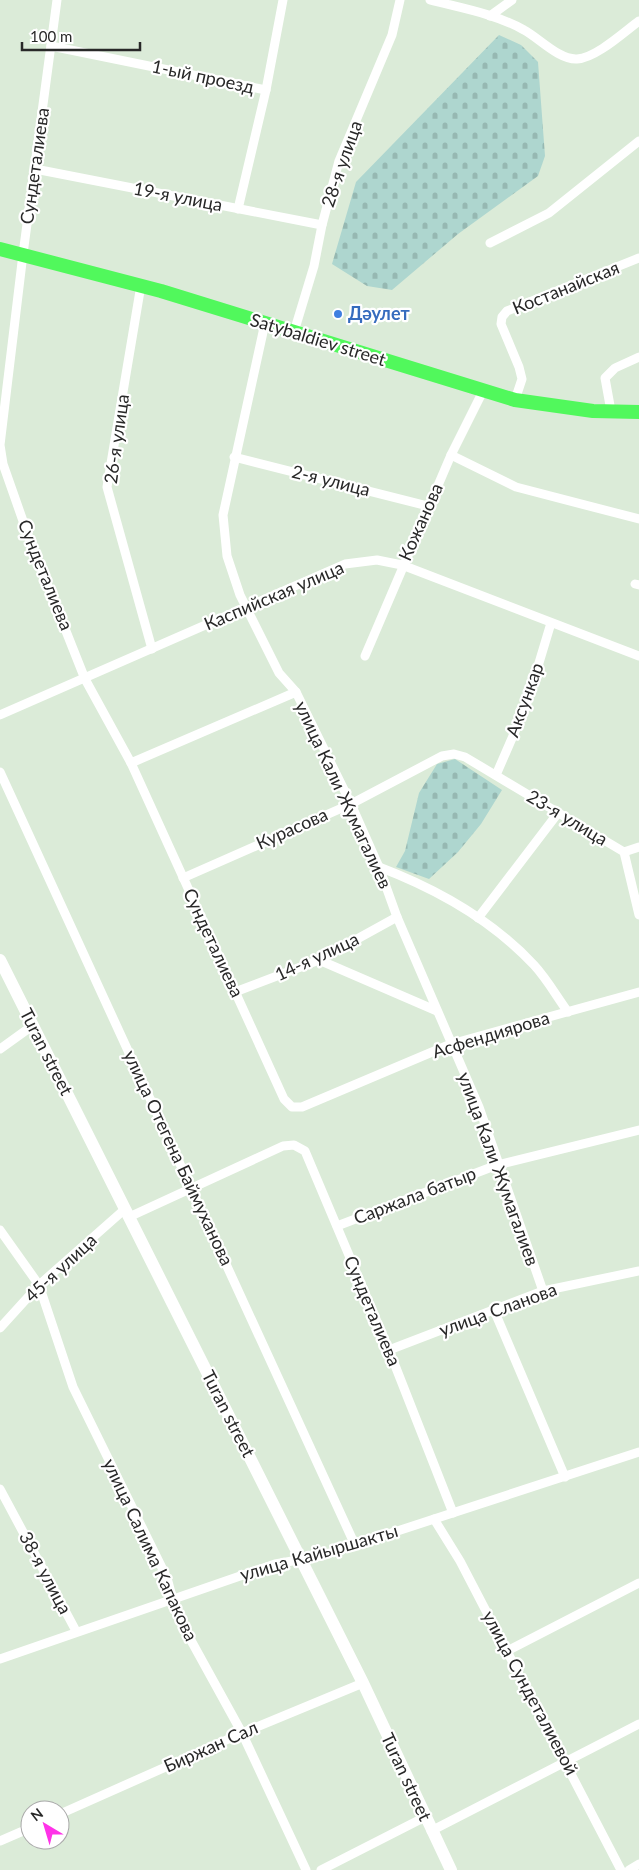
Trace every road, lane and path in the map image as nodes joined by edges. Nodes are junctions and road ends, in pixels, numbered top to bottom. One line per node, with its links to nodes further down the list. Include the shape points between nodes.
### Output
1 (57, 0): 8 (street, Сундеталиева)
2 (283, 0): 9 (street)
3 (400, 0): 13 (street, 28-я улица, via 392,35 339,161)
4 (430, 0): 6 (street)
5 (512, 0): 6 (street)
6 (490, 16): 7 (street, via 524,30 564,55 577,59 608,44)
7 (639, 21)
8 (51, 46): 9 (street, 1-ый проезд); 11 (street, Сундеталиева)
9 (266, 90): 12 (street)
10 (639, 141): 14 (street, via 549,213)
11 (35, 169): 12 (street, 19-я улица); 16 (street, Сундеталиева)
12 (238, 209): 13 (street, 19-я улица)
13 (322, 225): 20 (street, 28-я улица, via 314,266)
14 (490, 243)
15 (0, 248): 16 (main road, Satybaldiev street)
16 (23, 254): 18 (main road, Satybaldiev street); 36 (street, Сундеталиева, via 0,445 3,464 29,538)
17 (639, 258): 23 (street, Костанайская, via 507,311 501,324 522,379)
18 (141, 285): 19 (main road, Satybaldiev street); 33 (street, 26-я улица, via 108,487)
19 (265, 323): 20 (main road, Satybaldiev street); 27 (street, улица Кали Жумагалиев)
20 (294, 332): 22 (main road, Satybaldiev street)
21 (639, 358): 24 (street, via 615,368 605,378)
22 (483, 391): 23 (main road, Satybaldiev street); 26 (street, Кожанова)
23 (515, 400): 24 (main road, Satybaldiev street)
24 (611, 411): 25 (main road, Satybaldiev street)
25 (639, 412)
26 (451, 455): 28 (street, Кожанова); 29 (street, via 516,487)
27 (234, 457): 28 (street, 2-я улица); 31 (street, улица Кали Жумагалиев, via 223,515 227,556 240,595)
28 (428, 506): 30 (street, Кожанова)
29 (639, 520)
30 (402, 565): 31 (street, Каспийская улица, via 377,560 345,564); 32 (street, Каспийская улица); 34 (street, Кожанова)
31 (248, 608): 33 (street, Каспийская улица); 37 (street, улица Кали Жумагалиев, via 279,673)
32 (551, 623): 35 (street, Каспийская улица); 42 (street, Аксункар, via 526,706)
33 (152, 649): 36 (street, Каспийская улица)
34 (365, 656)
35 (639, 656)
36 (85, 679): 38 (street, Каспийская улица); 40 (street, Сундеталиева)
37 (296, 692): 40 (street); 43 (street, улица Кали Жумагалиев)
38 (0, 715)
39 (454, 754): 42 (street, 23-я улица); 43 (street, Курасова, via 442,756)
40 (131, 763): 48 (street, Сундеталиева)
41 (0, 772): 64 (street, улица Отегена Баймуханова)
42 (496, 775): 44 (street, 23-я улица)
43 (351, 804): 47 (street, улица Кали Жумагалиев); 48 (street, Курасова)
44 (558, 813): 46 (street, 23-я улица); 51 (street)
45 (639, 847): 46 (street)
46 (624, 852): 49 (street, 23-я улица)
47 (379, 867): 50 (street, улица Кали Жумагалиев); 51 (street, via 440,893)
48 (183, 878): 54 (street, Сундеталиева)
49 (639, 915)
50 (397, 917): 53 (street, 14-я улица); 56 (street, улица Кали Жумагалиев)
51 (478, 918): 57 (street, via 500,933 535,966)
52 (0, 960): 58 (street, Turan street)
53 (319, 960): 54 (street, 14-я улица); 56 (street)
54 (235, 992): 61 (street, Сундеталиева, via 284,1099)
55 (639, 992): 57 (street, Асфендиярова)
56 (437, 1011): 59 (street, улица Кали Жумагалиев)
57 (568, 1012): 59 (street, Асфендиярова)
58 (32, 1026): 60 (street); 65 (street, Turan street)
59 (452, 1044): 61 (street, Асфендиярова, via 302,1108); 63 (street, улица Кали Жумагалиев)
60 (0, 1049)
61 (292, 1107)
62 (639, 1130): 63 (street, Саржала батыр)
63 (498, 1165): 66 (street, Саржала батыр); 70 (street, улица Кали Жумагалиев)
64 (193, 1188): 65 (street, Сундеталиева); 66 (street, Сундеталиева, via 283,1146 294,1145 305,1151); 79 (street, улица Отегена Баймуханова)
65 (127, 1213): 69 (street, 45-я улица); 80 (street, Turan street)
66 (337, 1226): 73 (street, Сундеталиева)
67 (0, 1230): 69 (street, улица Салима Капакова)
68 (639, 1271): 70 (street, улица Сланова)
69 (39, 1285): 72 (street, 45-я улица); 82 (street, улица Салима Капакова, via 73,1387 167,1578)
70 (543, 1290): 71 (street, улица Сланова)
71 (494, 1310): 73 (street, улица Сланова); 75 (street)
72 (0, 1328)
73 (389, 1350): 77 (street, Сундеталиева)
74 (638, 1455): 75 (street, улица Кайыршакты)
75 (565, 1477): 77 (street, улица Кайыршакты)
76 (0, 1489): 83 (street, 38-я улица)
77 (453, 1513): 78 (street, улица Кайыршакты)
78 (434, 1519): 79 (street, улица Кайыршакты); 84 (street, улица Сундеталиевой)
79 (354, 1545): 80 (street, улица Кайыршакты, via 321,1556)
80 (300, 1558): 82 (street, улица Кайыршакты); 86 (street, Turan street)
81 (639, 1583): 84 (street)
82 (173, 1598): 83 (street, улица Кайыршакты); 88 (street, улица Салима Капакова, via 177,1614)
83 (76, 1631): 85 (street, улица Кайыршакты)
84 (507, 1651): 89 (street, улица Сундеталиевой)
85 (0, 1659)
86 (363, 1683): 88 (street, Биржан Сал); 91 (street, Turan street)
87 (639, 1724): 89 (street)
88 (242, 1733): 90 (street, Биржан Сал); 96 (street, улица Салима Капакова)
89 (566, 1762): 92 (street); 99 (street, улица Сундеталиевой)
90 (70, 1810)
91 (425, 1817): 92 (street, Turan street); 97 (street)
92 (431, 1831): 98 (street, Turan street)
93 (20, 1832): 94 (street)
94 (0, 1841)
95 (639, 1864): 100 (street)
96 (306, 1870)
97 (321, 1870)
98 (451, 1870)
99 (622, 1870)
100 (629, 1870)

